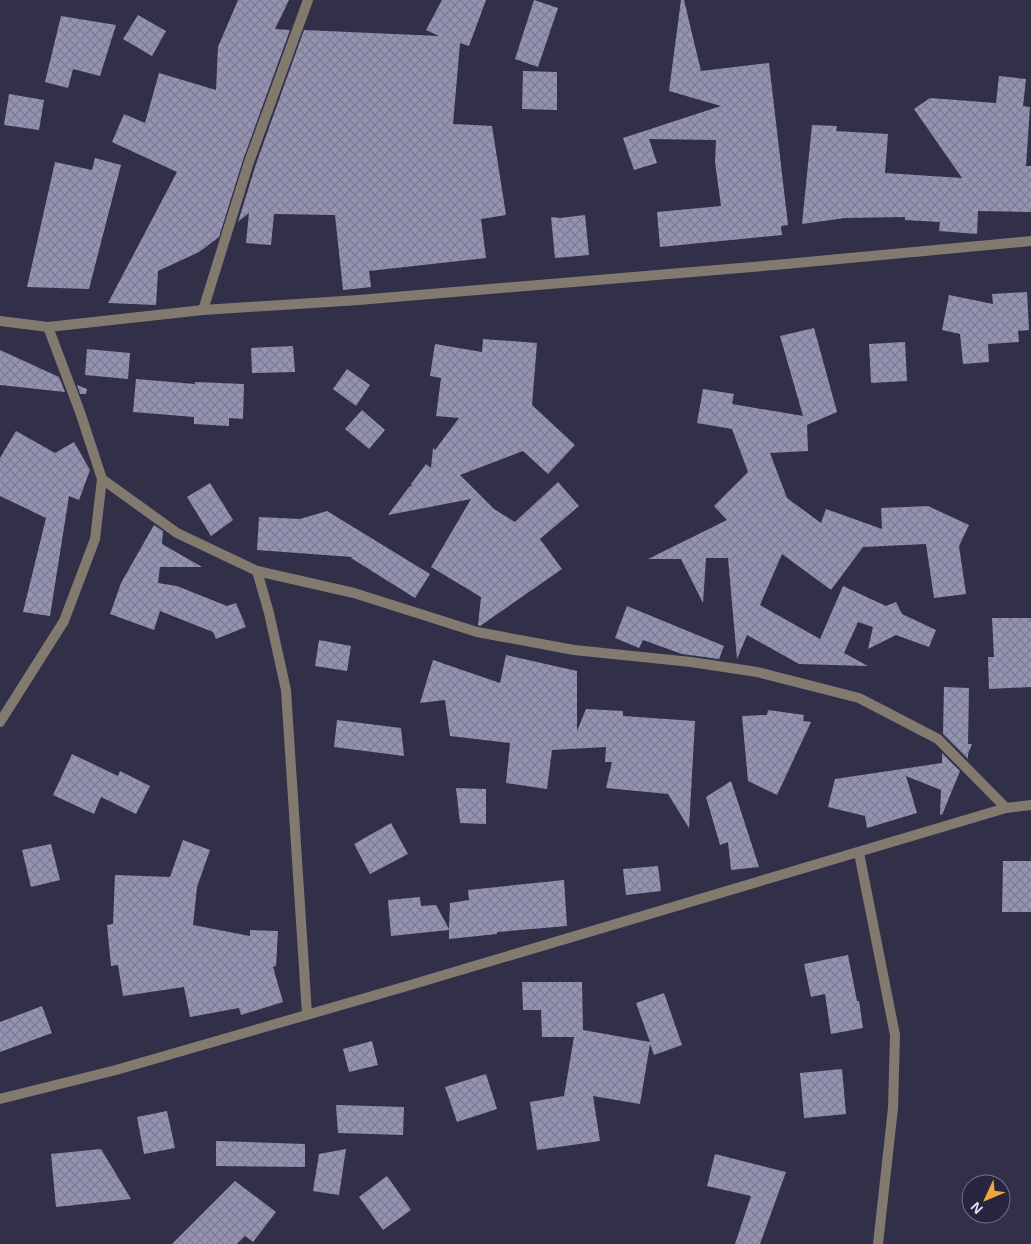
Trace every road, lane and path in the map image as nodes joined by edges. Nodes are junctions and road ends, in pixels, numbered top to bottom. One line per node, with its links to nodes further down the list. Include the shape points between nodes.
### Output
1 (308, 0): 3 (street, via 249,162)
2 (1031, 241): 3 (street, via 755,267)
3 (203, 310): 5 (street)
4 (0, 321): 5 (street)
5 (48, 327): 6 (street)
6 (102, 480): 7 (street, via 177,533); 8 (street, via 95,539 64,621)
7 (257, 571): 10 (street, via 354,593 477,632 574,650 757,672 859,698 938,739); 12 (street, via 286,690)
8 (0, 722)
9 (1031, 805): 10 (street)
10 (1006, 808): 11 (street)
11 (859, 853): 12 (street); 14 (street, via 895,1035 893,1108)
12 (307, 1014): 13 (street, via 116,1070)
13 (0, 1099)
14 (878, 1244)

